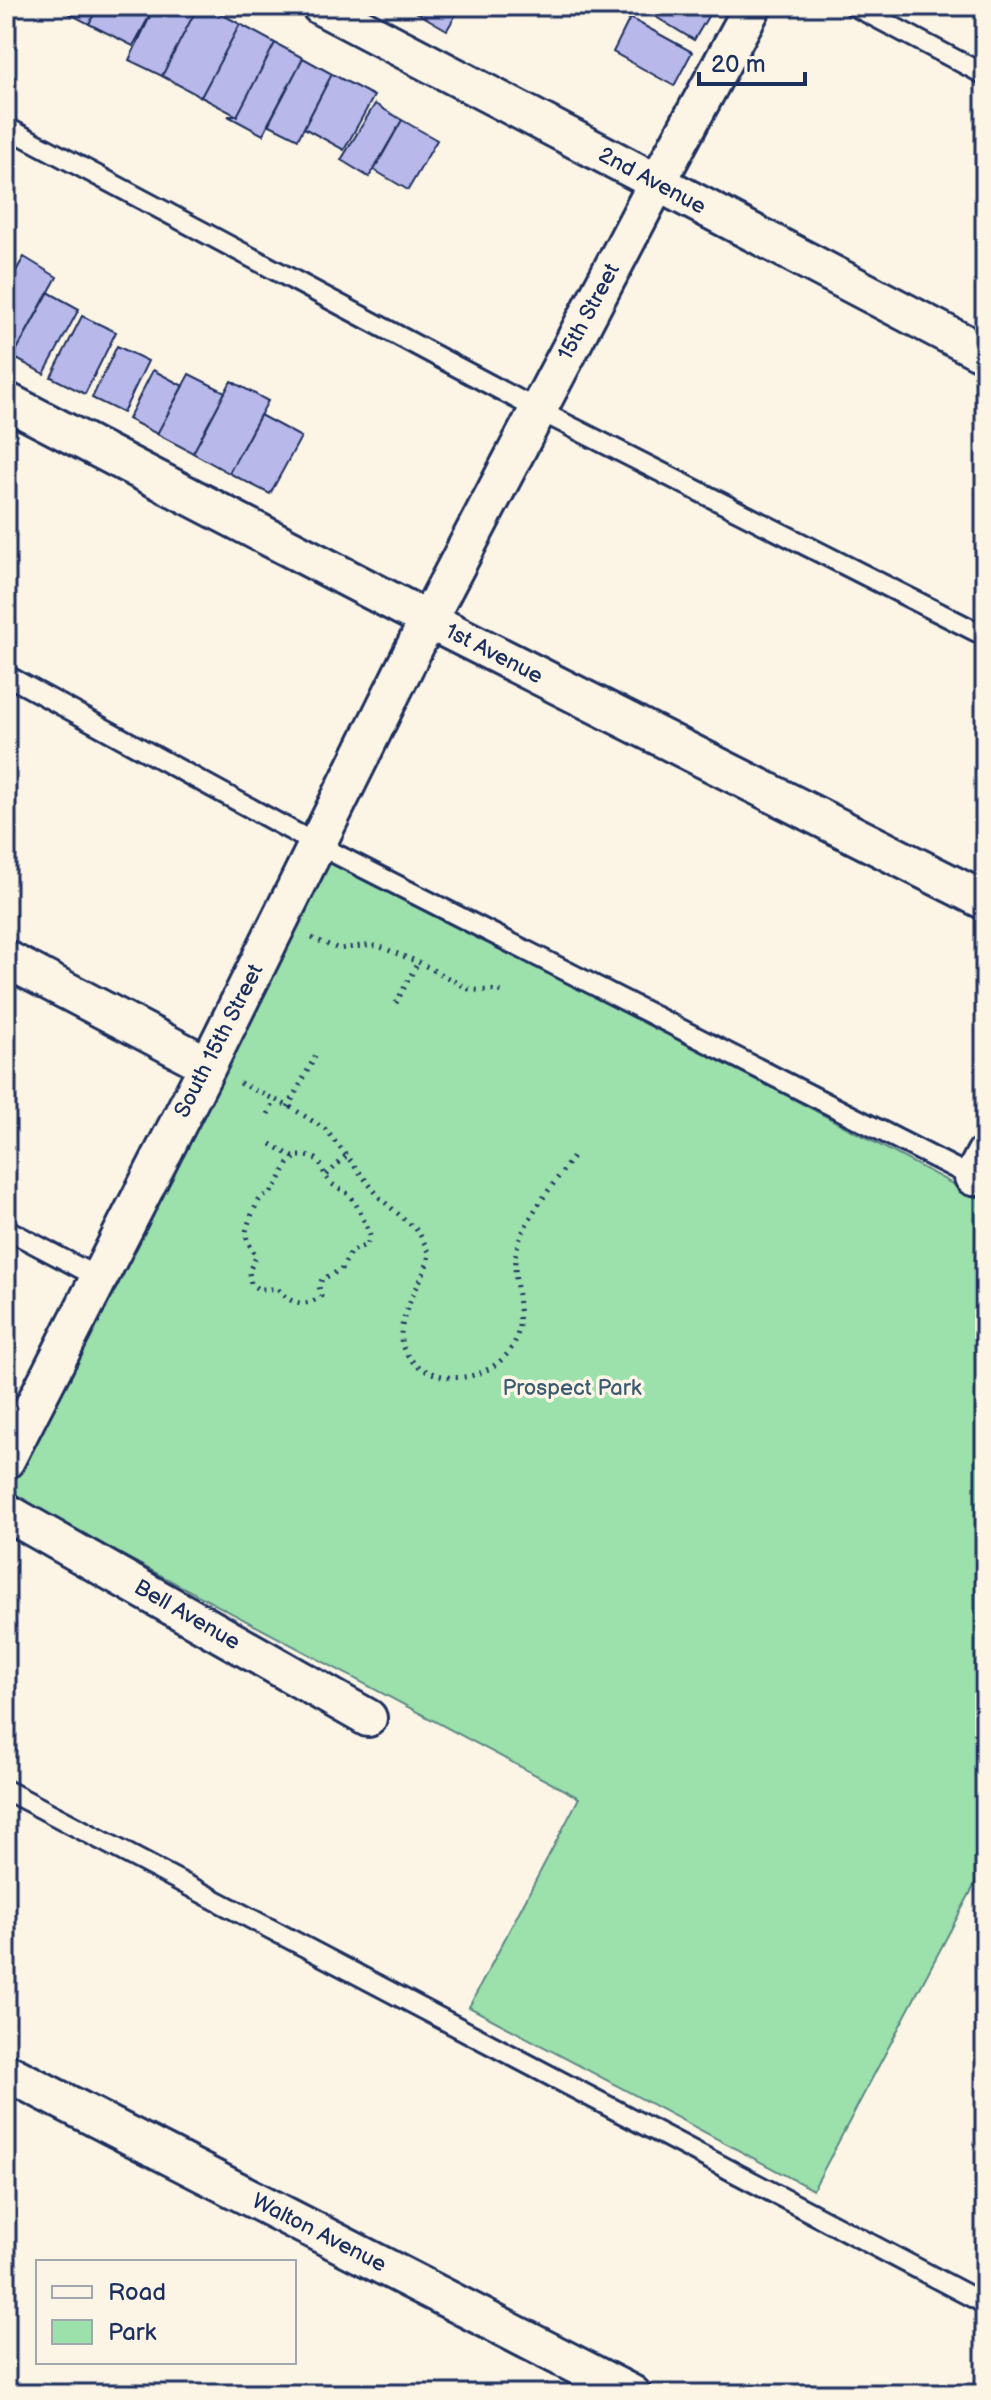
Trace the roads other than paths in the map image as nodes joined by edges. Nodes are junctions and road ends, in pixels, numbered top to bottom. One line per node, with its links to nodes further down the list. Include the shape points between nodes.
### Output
1 (320, 6): 6 (street, 2nd Avenue)
2 (753, 6): 6 (street, 15th Street)
3 (854, 6): 4 (lane)
4 (985, 75)
5 (6, 127): 9 (lane)
6 (657, 183): 7 (street, 2nd Avenue); 9 (street, 15th Street)
7 (985, 354)
8 (6, 401): 10 (street, 1st Avenue)
9 (538, 410): 10 (street, 15th Street); 11 (lane)
10 (428, 620): 13 (street, South 15th Street); 14 (street, 1st Avenue)
11 (985, 636)
12 (6, 675): 13 (lane)
13 (318, 845): 16 (street, South 15th Street); 17 (lane)
14 (985, 901)
15 (6, 959): 16 (street)
16 (208, 1065): 19 (street, South 15th Street)
17 (981, 1171)
18 (6, 1229): 19 (lane)
19 (99, 1278): 20 (street, South 15th Street)
20 (6, 1460)
21 (6, 1512): 22 (street, Bell Avenue)
22 (368, 1718)
23 (6, 1790): 25 (lane)
24 (6, 2072): 26 (street, Walton Avenue)
25 (985, 2304)
26 (632, 2394)

